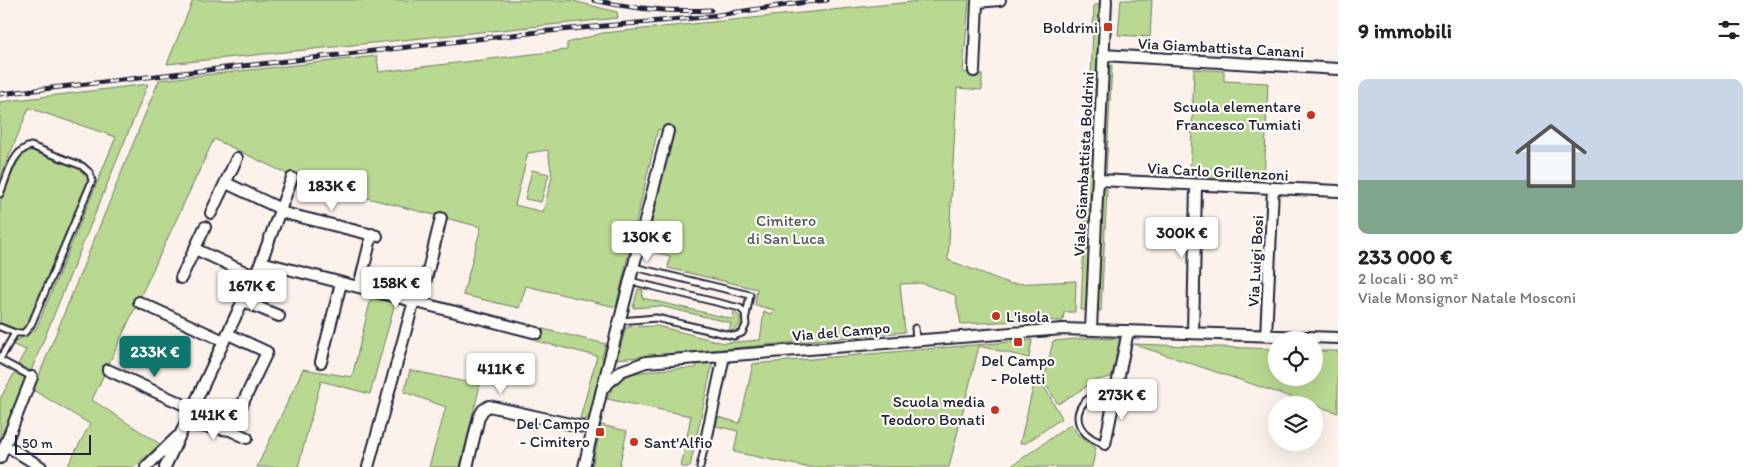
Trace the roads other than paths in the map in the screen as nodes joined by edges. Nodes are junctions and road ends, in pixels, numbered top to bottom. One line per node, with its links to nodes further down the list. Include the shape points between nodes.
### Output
1 (1000, 0): 5 (street, via 977,2)
2 (1106, 0): 3 (street, Viale Giambattista Boldrini)
3 (1103, 56): 4 (street, Via Giambattista Canani); 9 (street, Viale Giambattista Boldrini)
4 (1338, 69)
5 (974, 71)
6 (668, 131): 21 (street)
7 (237, 158): 10 (street)
8 (292, 178): 15 (street)
9 (1098, 180): 11 (street, Via Carlo Grillenzoni); 35 (street, Viale Giambattista Boldrini)
10 (226, 182): 15 (street); 16 (street)
11 (1196, 185): 12 (street, Via Carlo Grillenzoni); 39 (street)
12 (1273, 188): 13 (street, Via Carlo Grillenzoni); 40 (street, Via Luigi Bosi)
13 (1338, 191)
14 (0, 194): 37 (lane, via 17,154 31,146 82,166 90,173 92,181 31,325 24,333)
15 (281, 210): 20 (street); 26 (street, via 374,235)
16 (212, 213)
17 (441, 218): 29 (street)
18 (205, 227): 19 (street)
19 (195, 249): 22 (street); 23 (street)
20 (261, 262): 22 (street); 25 (street)
21 (634, 267): 24 (street); 31 (lane, via 750,295)
22 (254, 276): 27 (street)
23 (181, 278)
24 (630, 281): 31 (lane, via 740,308); 32 (street)
25 (341, 282): 26 (street); 46 (street)
26 (359, 287): 29 (street)
27 (243, 300): 30 (street); 41 (street)
28 (139, 302): 41 (street)
29 (417, 302): 38 (street); 63 (street)
30 (280, 316)
31 (746, 316): 32 (lane, via 742,333 734,336 656,318)
32 (620, 321): 49 (street)
33 (0, 326): 37 (lane)
34 (916, 328): 43 (lane)
35 (1091, 329): 36 (street, Via del Campo); 43 (street, Via del Campo)
36 (1128, 331): 39 (street, Via del Campo); 50 (street)
37 (15, 333): 45 (lane)
38 (537, 333)
39 (1193, 333): 40 (street, Via del Campo)
40 (1266, 336): 42 (street, Via del Campo)
41 (226, 338): 51 (street); 54 (street, via 268,352)
42 (1338, 338)
43 (916, 340): 44 (street, Via del Campo)
44 (724, 356): 49 (street, Via del Campo, via 636,364 621,371); 57 (street)
45 (0, 360): 48 (lane)
46 (321, 362)
47 (108, 370): 51 (street)
48 (32, 377): 59 (street)
49 (602, 389): 53 (street)
50 (1116, 392): 56 (street); 56 (lane, via 1092,396 1079,412 1082,431)
51 (193, 409): 52 (street)
52 (183, 429): 54 (street); 61 (street); 62 (street)
53 (592, 429): 64 (street, via 489,406 479,417); 65 (street)
54 (230, 430): 55 (street)
55 (247, 438)
56 (1105, 444)
57 (705, 446): 66 (lane)
58 (12, 449): 60 (street)
59 (0, 458)
60 (41, 467)
61 (146, 467)
62 (165, 467)
63 (368, 467)
64 (467, 467)
65 (584, 467)
66 (700, 467)

